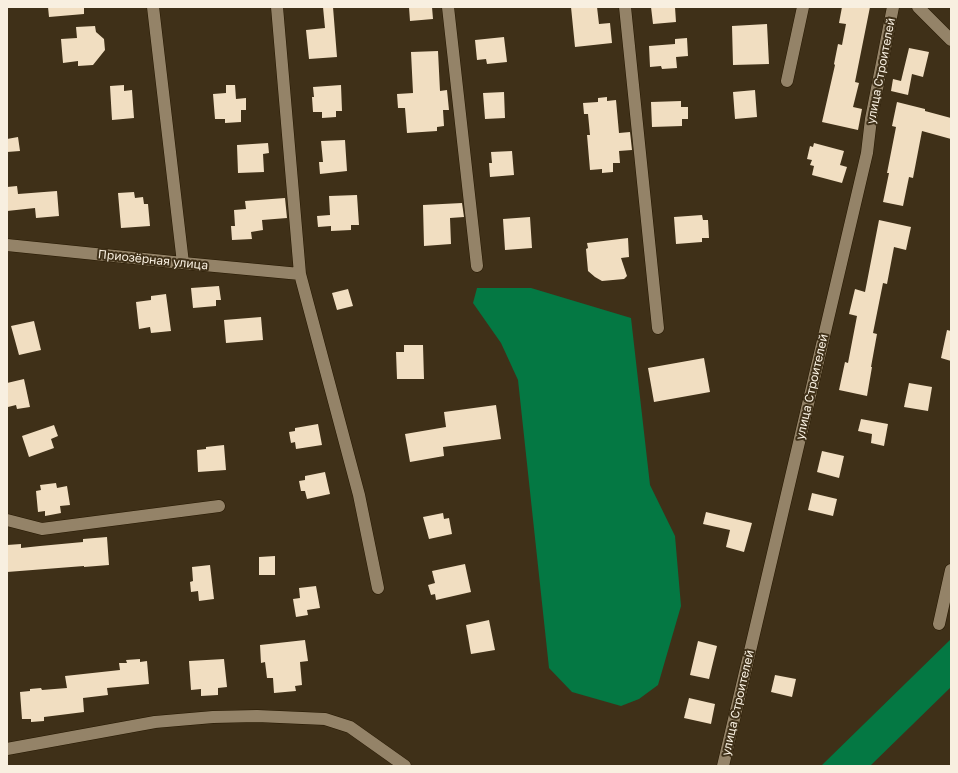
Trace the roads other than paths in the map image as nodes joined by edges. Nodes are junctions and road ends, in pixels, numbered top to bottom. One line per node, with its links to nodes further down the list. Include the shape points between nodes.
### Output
1 (153, 7): 11 (street)
2 (277, 7): 13 (street)
3 (448, 7): 12 (street)
4 (625, 7): 14 (street)
5 (803, 7): 9 (street)
6 (893, 7): 22 (street, улица Строителей, via 871,119 867,153)
7 (918, 7): 8 (street)
8 (951, 40)
9 (787, 80)
10 (7, 245): 11 (street, Приозёрная улица)
11 (183, 264): 13 (street, Приозёрная улица)
12 (477, 266)
13 (300, 274): 18 (street, via 359,495)
14 (658, 328)
15 (219, 506): 16 (street, via 42,529)
16 (7, 520)
17 (951, 570): 19 (street)
18 (378, 588)
19 (939, 624)
20 (7, 749): 21 (street, via 155,722 257,716 325,720 350,727)
21 (405, 766)
22 (723, 766)

